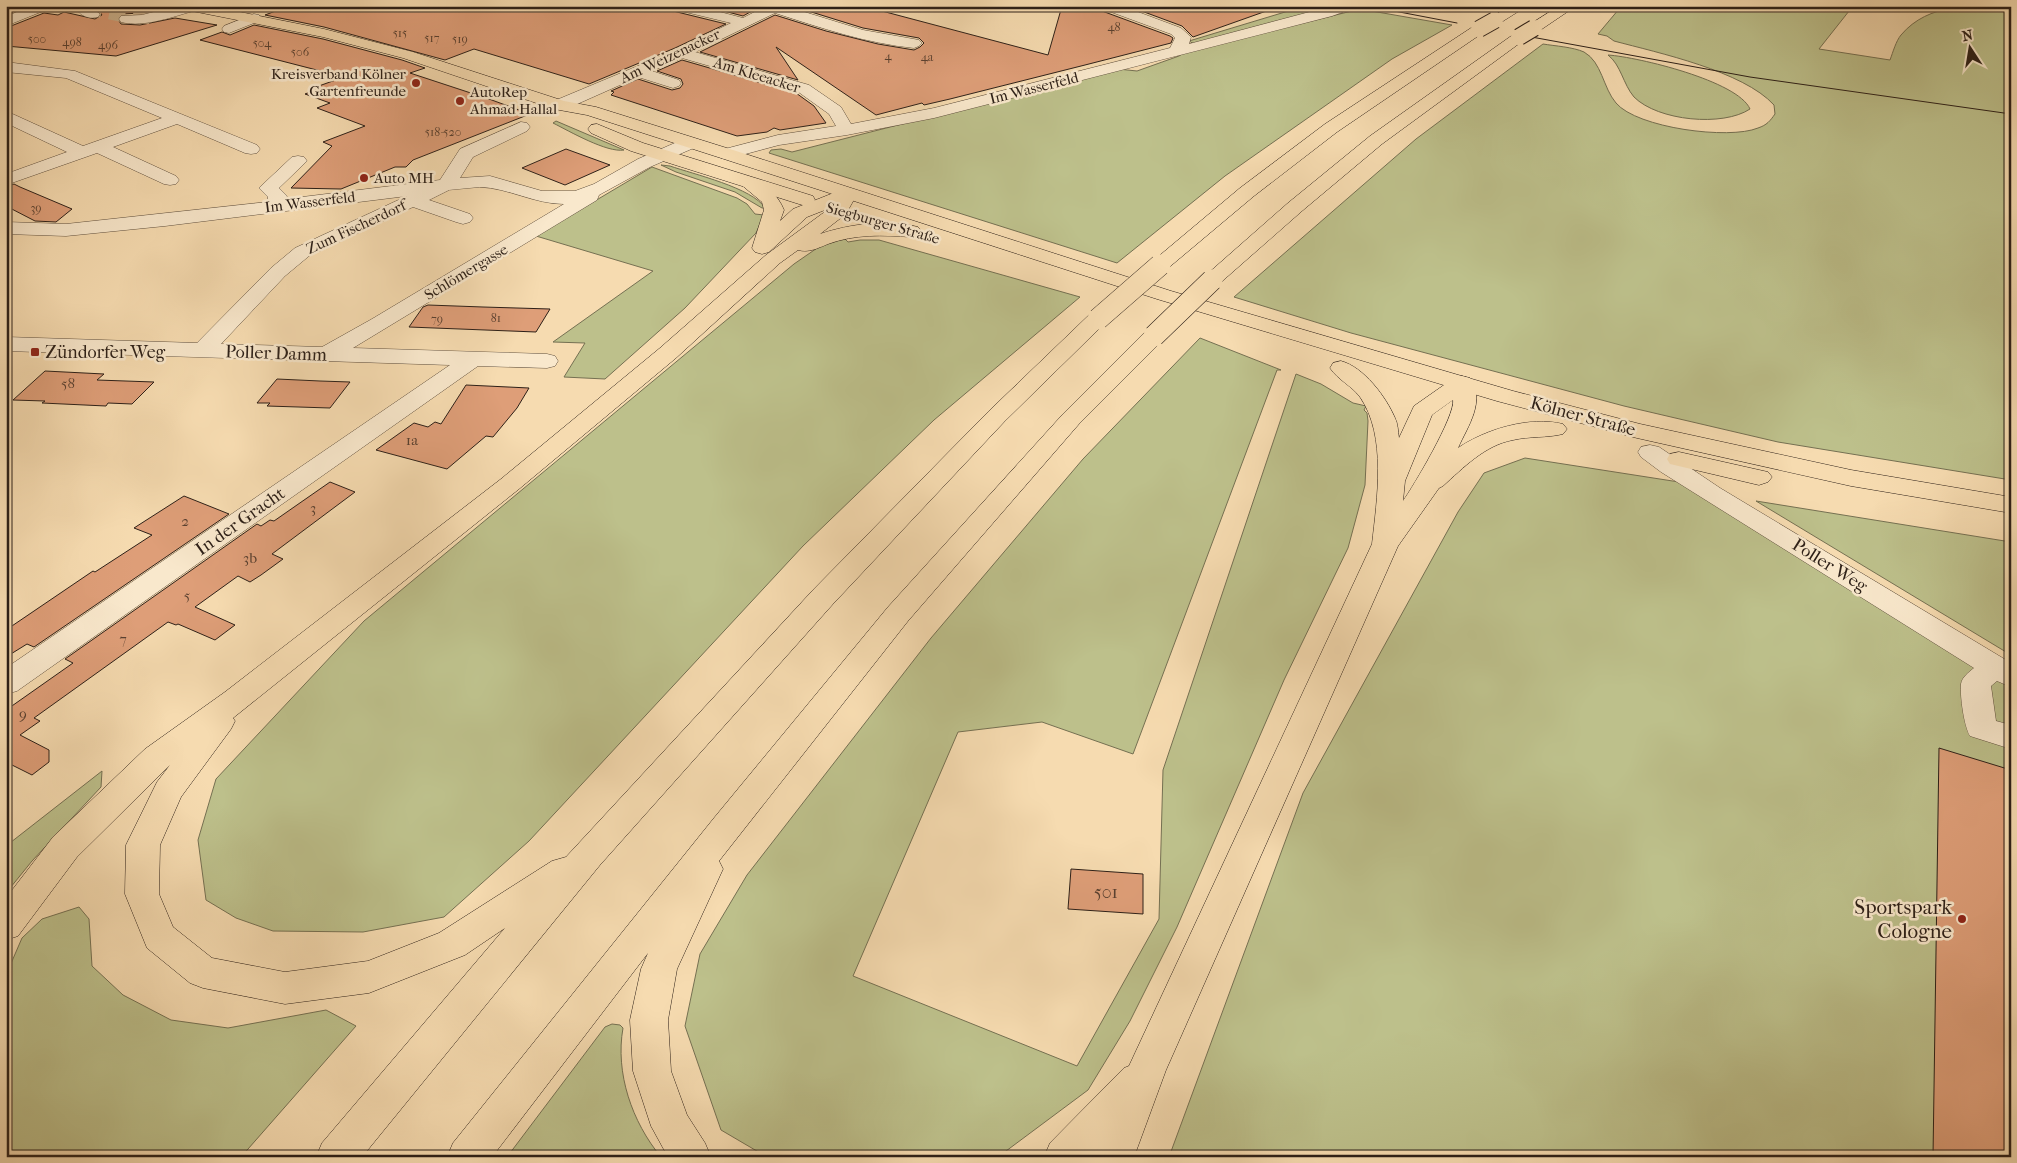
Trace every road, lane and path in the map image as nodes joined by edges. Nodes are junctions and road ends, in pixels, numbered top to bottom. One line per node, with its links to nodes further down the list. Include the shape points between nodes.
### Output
1 (43, 6): 12 (street)
2 (187, 6): 7 (main road, Siegburger Straße)
3 (678, 6): 13 (street)
4 (1108, 6): 16 (street, via 1176,31 1183,36 1183,41)
5 (1520, 6): 69 (main road, bridge, via 1331,128 1247,192 1098,319 997,416 823,597)
6 (1569, 6): 68 (main road, bridge, via 1519,37 1376,140 1295,206 1154,336 1071,419 898,614)
7 (192, 7): 10 (main road, Siegburger Straße); 11 (street, via 142,19)
8 (776, 7): 13 (street, Am Weizenacker); 15 (street, via 826,24 891,40)
9 (1338, 9): 16 (street, Im Wasserfeld)
10 (254, 18): 14 (street); 21 (main road, Siegburger Straße, via 364,42)
11 (126, 19)
12 (6, 22)
13 (743, 22): 17 (street, Am Weizenacker)
14 (229, 29)
15 (914, 42)
16 (1176, 51): 25 (street, Im Wasserfeld, via 943,110)
17 (681, 53): 19 (street, Am Weizenacker); 25 (street, Am Kleeacker, via 803,88 835,111)
18 (6, 67): 23 (street, via 69,74)
19 (637, 72): 20 (street); 21 (street, Am Weizenacker)
20 (673, 83)
21 (560, 104): 26 (main road, Siegburger Straße); 30 (main road, Siegburger Straße, via 579,121 636,147)
22 (11, 118): 28 (street)
23 (177, 118): 27 (street); 28 (street)
24 (521, 127): 35 (street, via 466,153)
25 (847, 130): 29 (street, Im Wasserfeld, via 778,140)
26 (690, 143): 29 (main road, Siegburger Straße); 30 (street, Im Wasserfeld)
27 (251, 149)
28 (91, 150): 32 (street); 33 (street)
29 (727, 154): 38 (main road, Siegburger Straße)
30 (663, 155): 34 (main road, Siegburger Straße); 36 (street, Im Wasserfeld)
31 (298, 161): 40 (street, via 268,188 278,196)
32 (6, 180)
33 (170, 180)
34 (747, 182): 39 (main road, Siegburger Straße); 46 (main road, via 770,199 774,210)
35 (446, 185): 36 (street, Im Wasserfeld, via 492,181 559,198); 37 (street, Zum Fischerdorf); 40 (street, Im Wasserfeld)
36 (604, 187): 51 (street, Schlömergasse)
37 (412, 200): 41 (street); 50 (street, Zum Fischerdorf, via 302,252 278,272)
38 (844, 202): 39 (main road, Siegburger Straße); 44 (main road, Siegburger Straße); 46 (main road); 47 (main road, Siegburger Straße)
39 (820, 204): 46 (main road, via 800,213)
40 (275, 206): 43 (street, Im Wasserfeld)
41 (463, 218)
42 (6, 228): 43 (street, Im Wasserfeld)
43 (66, 230): 45 (street)
44 (911, 231): 46 (main road, via 863,229); 48 (main road, Siegburger Straße)
45 (100, 244)
46 (768, 253): 66 (main road, via 736,291 668,352 510,484)
47 (1164, 295): 55 (main road, Kölner Straße)
48 (1213, 325): 54 (main road, Kölner Straße)
49 (6, 344): 50 (street, Poller Damm)
50 (203, 350): 51 (street, Poller Damm)
51 (325, 355): 52 (street, Poller Damm)
52 (473, 359): 53 (street, Poller Damm); 65 (street, In der Gracht)
53 (547, 361)
54 (1341, 368): 56 (main road, Kölner Straße); 59 (main road, via 1369,392 1384,419)
55 (1464, 393): 56 (main road, Kölner Straße); 57 (main road, Kölner Straße); 60 (main road); 61 (main road, Kölner Straße, via 1851,478)
56 (1441, 396): 59 (main road, via 1422,411)
57 (1555, 429): 58 (main road, Kölner Straße); 60 (main road, via 1492,438)
58 (1650, 452): 62 (main road, Kölner Straße, via 1846,494); 64 (street, Poller Weg, via 1683,477)
59 (1392, 482): 63 (main road)
60 (1427, 486): 63 (main road)
61 (2011, 505)
62 (2011, 522)
63 (1385, 544): 71 (main road)
64 (2002, 672): 67 (street, via 1976,683 1981,728)
65 (6, 683)
66 (236, 700): 69 (main road, via 168,791 143,845 142,894 160,937 203,972 285,988 369,977 452,944); 70 (main road, via 156,758 64,847)
67 (2011, 737)
68 (726, 827): 73 (main road); 74 (main road, via 659,969 649,1020 652,1071 671,1126)
69 (588, 855): 72 (main road)
70 (6, 925)
71 (1147, 1070): 75 (main road); 76 (main road)
72 (336, 1157)
73 (466, 1157)
74 (691, 1157)
75 (1064, 1157)
76 (1114, 1157)

